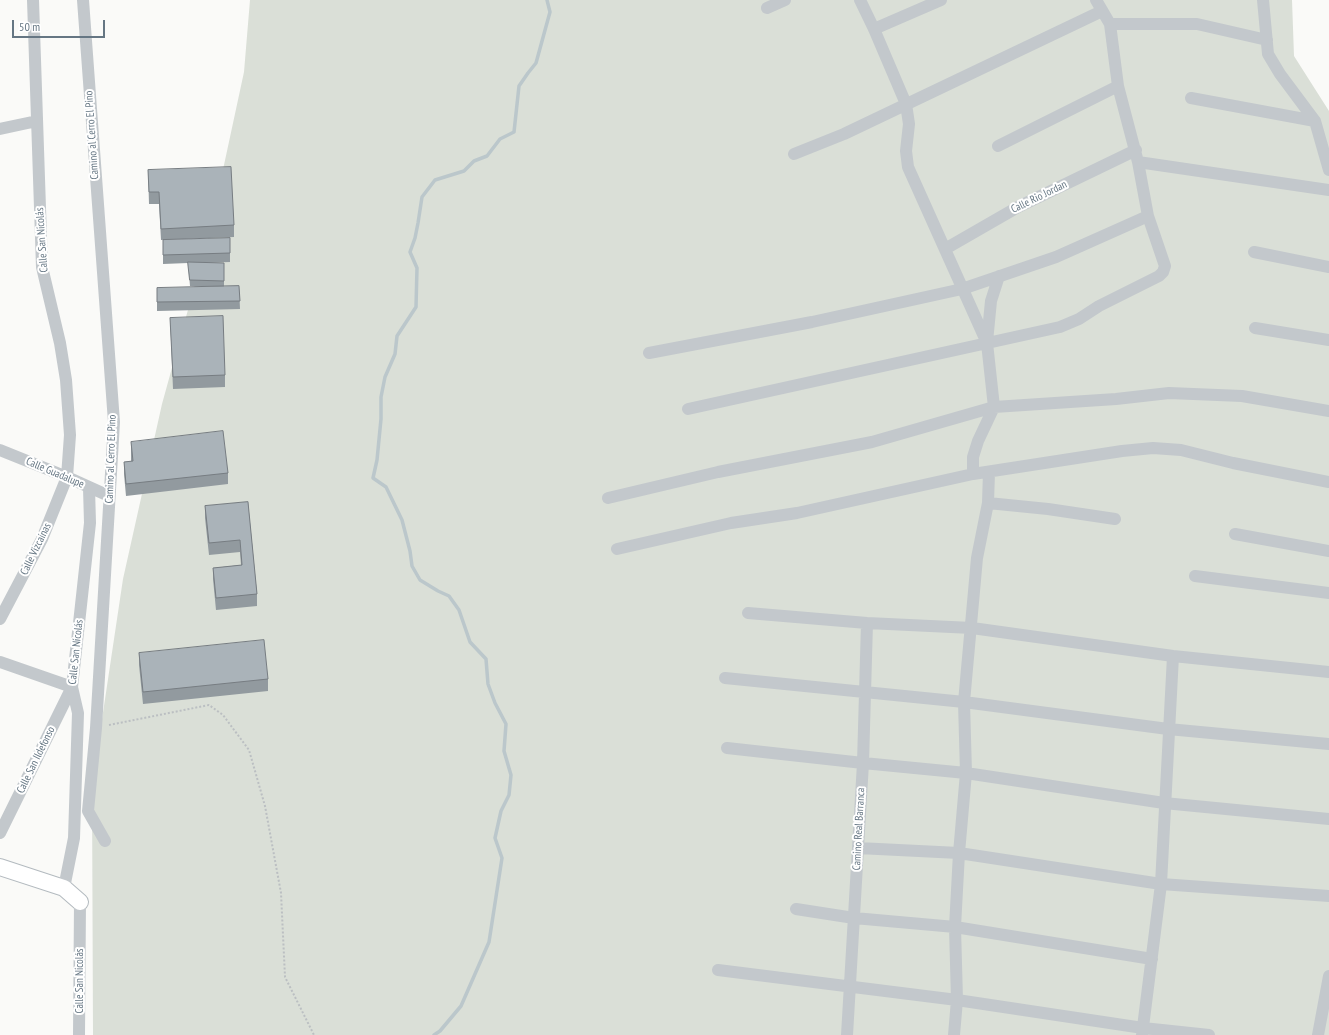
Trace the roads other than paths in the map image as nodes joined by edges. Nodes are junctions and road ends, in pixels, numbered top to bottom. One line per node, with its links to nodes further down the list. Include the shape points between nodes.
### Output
1 (33, 0): 15 (street, Calle San Nicolás)
2 (83, 0): 43 (street, Camino al Cerro El Pino, via 114,422)
3 (785, 0): 8 (street)
4 (860, 0): 10 (street)
5 (941, 0): 10 (street)
6 (1263, 0): 11 (street)
7 (1099, 5): 9 (street); 14 (street)
8 (767, 8)
9 (1110, 24): 11 (street, via 1197,24); 12 (street)
10 (874, 29): 14 (street)
11 (1267, 40): 16 (street, via 1268,54)
12 (1118, 86): 18 (street); 20 (street)
13 (1191, 98): 16 (street)
14 (906, 104): 19 (street, via 844,134); 25 (street, via 909,124 906,150 908,167)
15 (37, 121): 17 (street); 40 (street, Calle San Nicolás, via 42,268 60,342 66,380 70,435)
16 (1315, 121): 21 (street)
17 (0, 129)
18 (998, 146)
19 (794, 154)
20 (1137, 156): 23 (street); 24 (street); 25 (street, Calle Rio Jordan, via 1018,207)
21 (1327, 156): 22 (street)
22 (1329, 170)
23 (1329, 190)
24 (1148, 216): 28 (street, via 1056,257); 32 (street, via 1165,266 1159,276 1060,327)
25 (945, 249): 29 (street)
26 (1254, 252): 27 (street)
27 (1329, 267)
28 (999, 276): 29 (street); 32 (street, via 991,301)
29 (962, 289): 32 (street); 33 (street, via 812,322)
30 (1255, 328): 31 (street)
31 (1329, 340)
32 (987, 343): 34 (street); 35 (street)
33 (649, 353)
34 (994, 407): 36 (street, via 1116,400 1169,393 1242,396); 39 (street, via 973,457); 44 (street, via 872,442 718,472)
35 (688, 409)
36 (1329, 411)
37 (0, 450): 40 (street, Calle Guadalupe)
38 (989, 472): 39 (street); 41 (street, via 1153,448 1182,450); 45 (street)
39 (973, 474): 48 (street)
40 (67, 477): 42 (street, Calle Guadalupe); 53 (street, Calle Vizcaínas, via 42,539)
41 (1329, 482)
42 (89, 488): 43 (street, Calle Guadalupe); 60 (street, Calle San Nicolás, via 90,523)
43 (109, 496): 71 (street, Camino al Cerro El Pino, via 96,728 88,811)
44 (608, 498)
45 (988, 503): 46 (street); 55 (street, via 977,558)
46 (1115, 519)
47 (1235, 534): 49 (street)
48 (617, 549)
49 (1329, 550)
50 (1195, 576): 51 (street)
51 (1329, 593)
52 (748, 612): 54 (street)
53 (0, 619)
54 (867, 623): 55 (street); 61 (street, Camino Real Barranca)
55 (972, 628): 56 (street); 62 (street)
56 (1172, 656): 58 (street); 63 (street)
57 (0, 662): 60 (street)
58 (1329, 672)
59 (725, 678): 61 (street)
60 (72, 688): 70 (street, Calle San Ildefonso); 76 (street, Calle San Nicolás, via 78,713 74,838)
61 (865, 691): 62 (street); 66 (street, Camino Real Barranca)
62 (964, 702): 63 (street); 67 (street)
63 (1168, 729): 64 (street); 68 (street)
64 (1329, 744)
65 (727, 748): 66 (street)
66 (863, 763): 67 (street); 72 (street, Camino Real Barranca)
67 (966, 773): 68 (street); 73 (street)
68 (1164, 803): 69 (street); 75 (street)
69 (1329, 819)
70 (0, 833)
71 (105, 841)
72 (858, 848): 73 (street); 80 (street, Camino Real Barranca)
73 (959, 854): 75 (street); 81 (street)
74 (1, 869): 76 (street)
75 (1161, 884): 77 (street); 82 (street)
76 (64, 888): 78 (street)
77 (1329, 896)
78 (80, 902): 88 (street, Calle San Nicolás)
79 (796, 910): 80 (street)
80 (854, 918): 81 (street); 85 (street, Camino Real Barranca)
81 (955, 927): 82 (street); 86 (street)
82 (1152, 959): 87 (street)
83 (718, 970): 85 (street)
84 (1329, 976): 92 (street)
85 (850, 987): 86 (street); 89 (street, Camino Real Barranca)
86 (957, 1000): 87 (street); 90 (street)
87 (1143, 1032): 91 (street)
88 (79, 1035)
89 (847, 1035)
90 (954, 1035)
91 (1209, 1035)
92 (1318, 1035)

